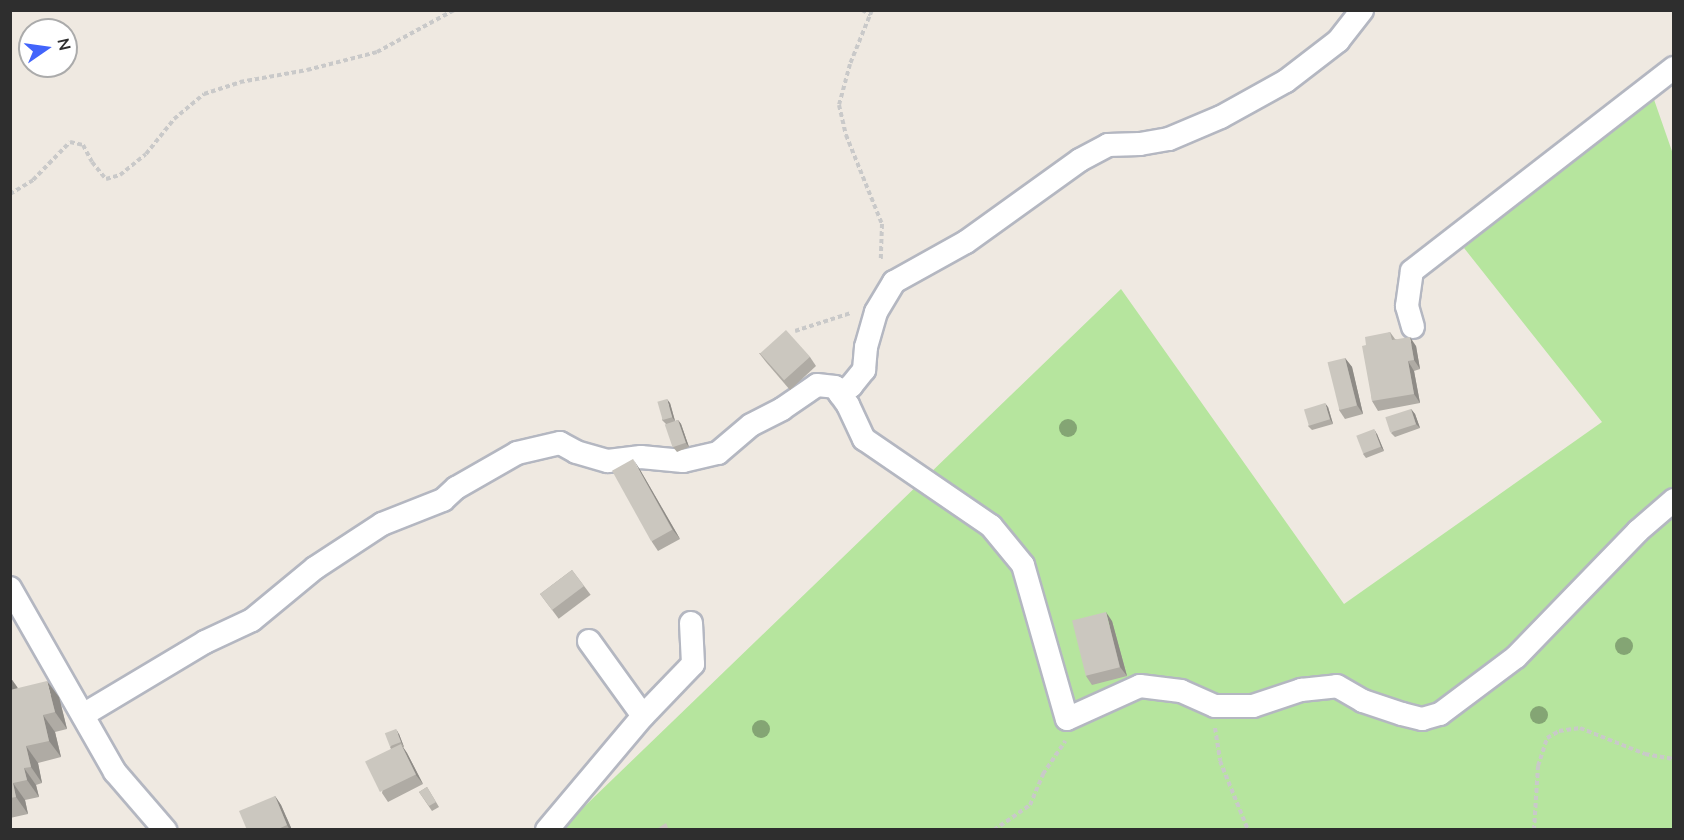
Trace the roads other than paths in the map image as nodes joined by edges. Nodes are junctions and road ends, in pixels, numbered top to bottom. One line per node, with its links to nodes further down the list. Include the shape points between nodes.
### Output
1 (1362, 10): 4 (street, via 1338,41 1286,81 1221,117 1169,139 1108,145 1080,160 966,242 894,282 876,312 864,370)
2 (1674, 68): 3 (street, via 1412,271 1407,306)
3 (1413, 327)
4 (840, 394): 5 (street, via 864,439 991,526 1023,565 1067,719 1140,686 1181,691 1215,706 1253,706 1301,690 1337,686 1363,701 1402,714 1422,719 1440,714 1516,657 1638,531); 9 (street, via 835,387 817,385 751,425 718,453 683,461 641,457 608,461 560,443 517,453 442,500 382,524 315,568 252,620 205,642)
5 (1674, 500)
6 (10, 588): 9 (street)
7 (691, 623): 10 (street, via 693,664)
8 (590, 641): 10 (street)
9 (84, 715): 11 (street, via 115,772)
10 (643, 716): 12 (street)
11 (165, 830)
12 (547, 830)

